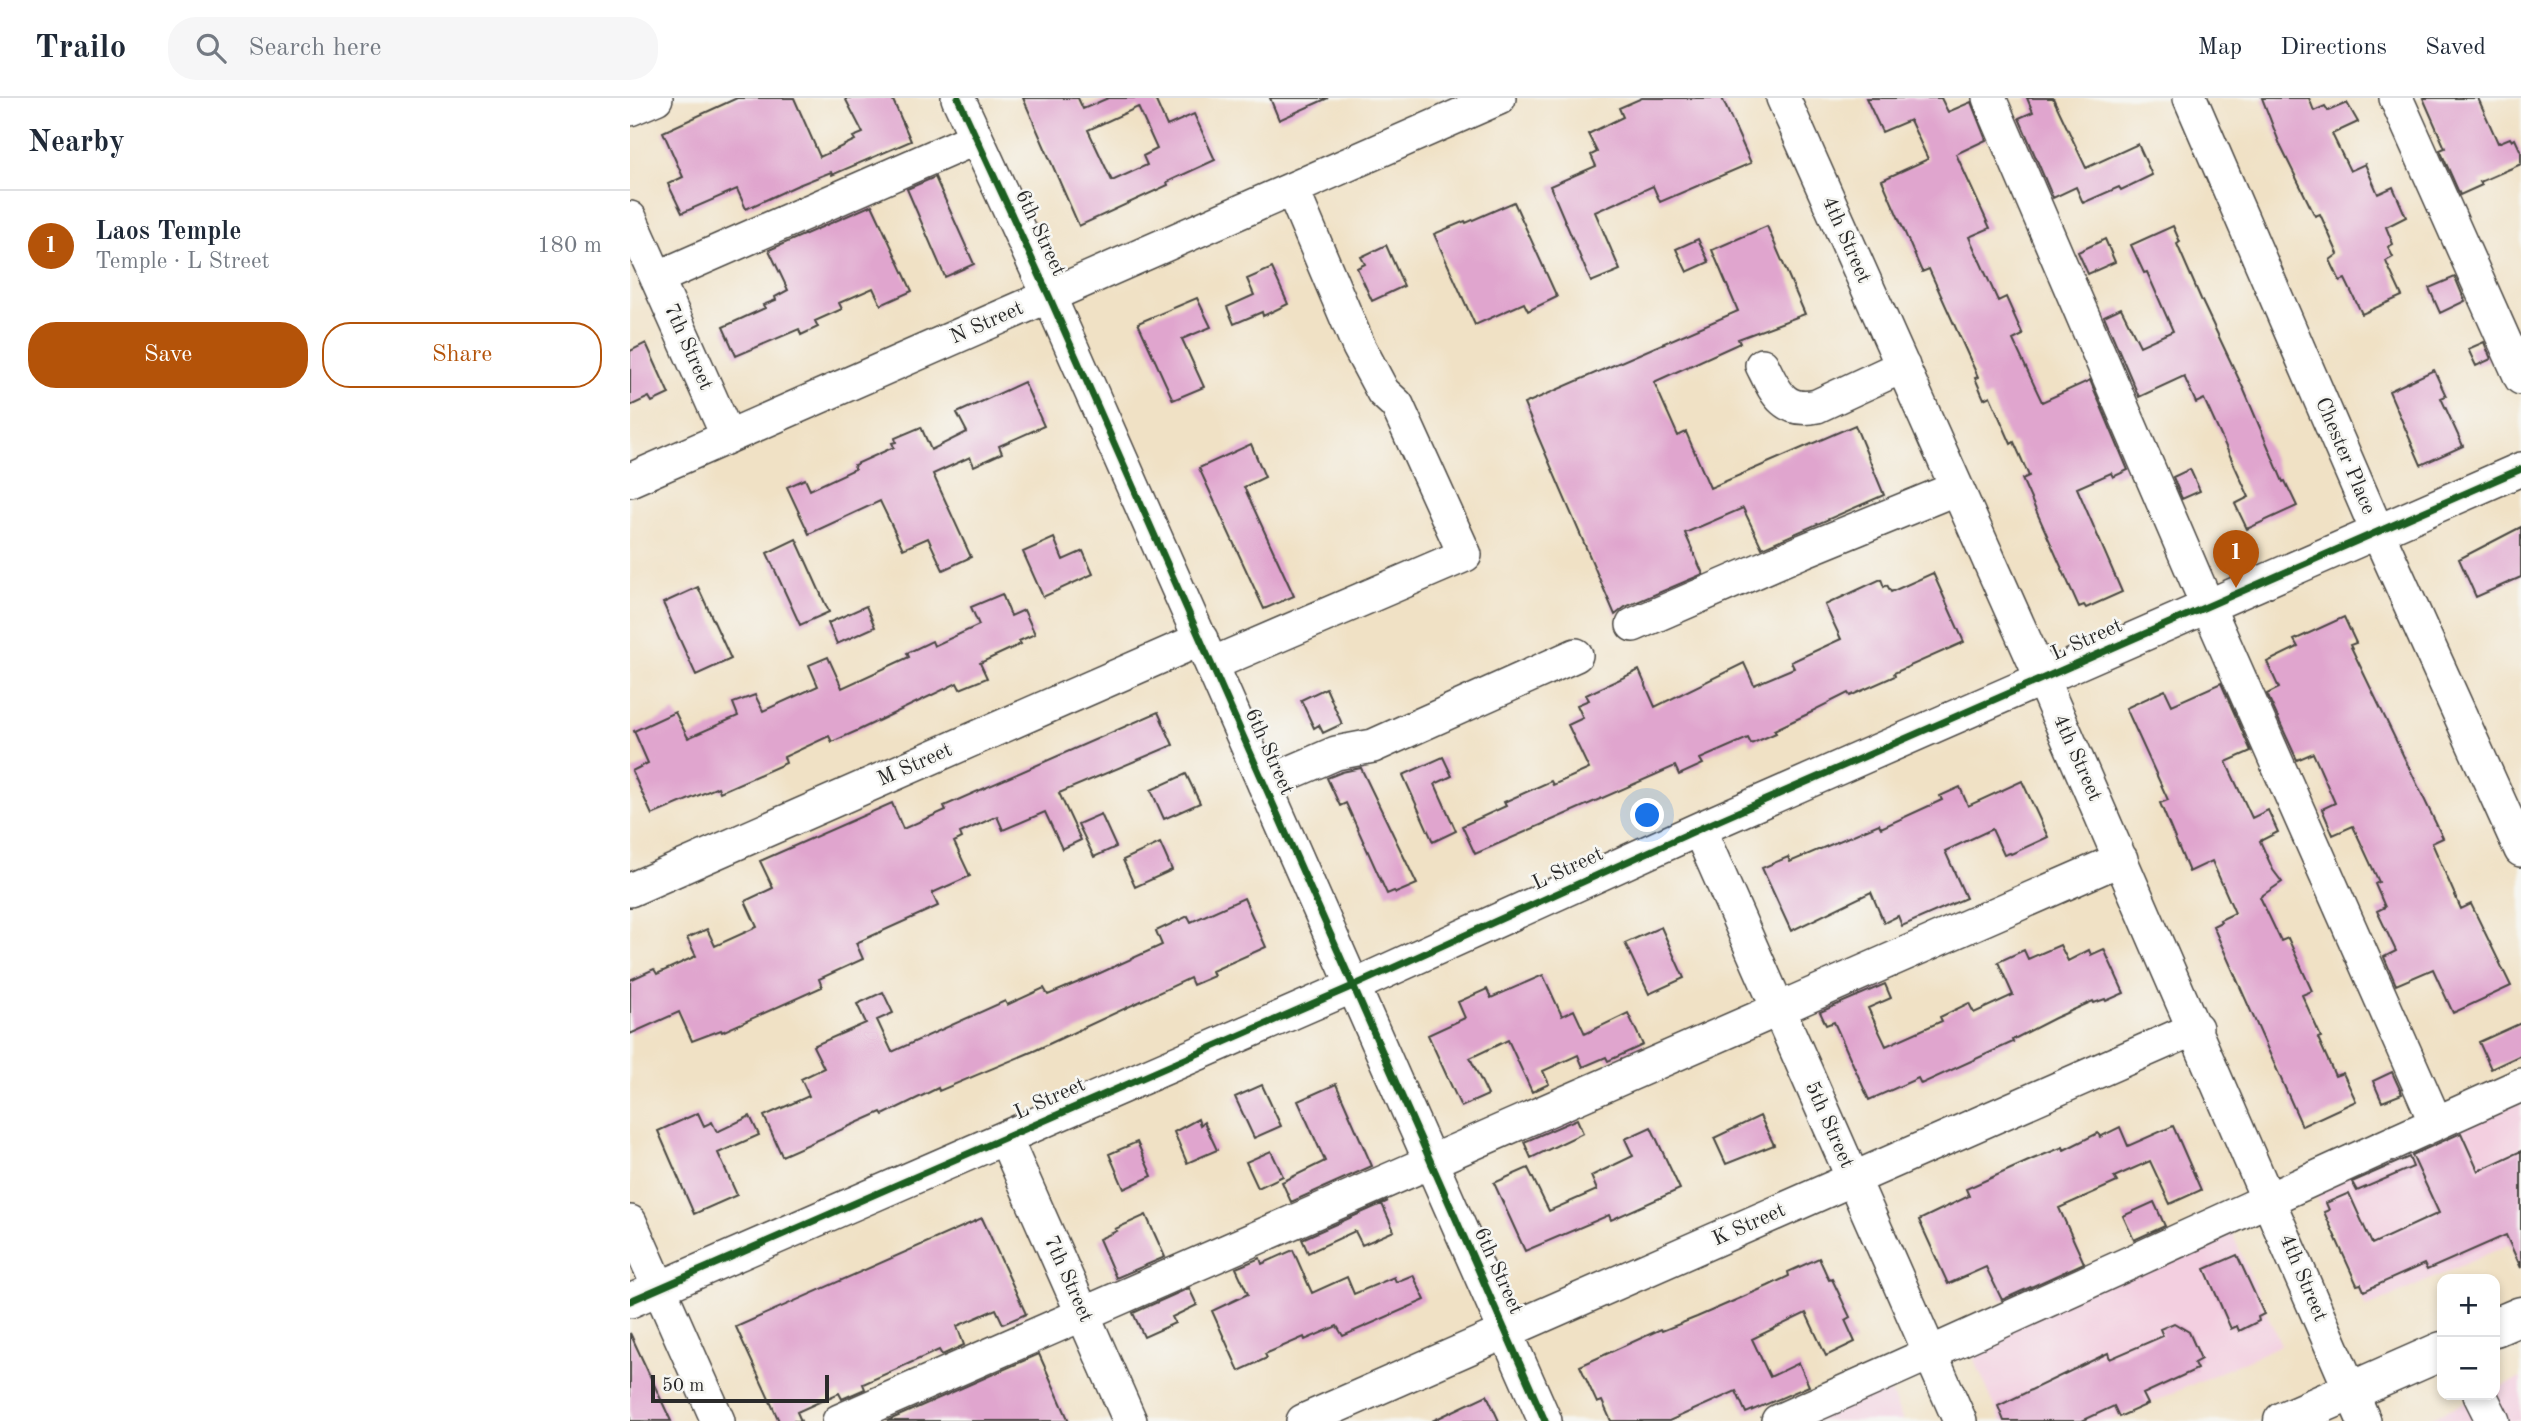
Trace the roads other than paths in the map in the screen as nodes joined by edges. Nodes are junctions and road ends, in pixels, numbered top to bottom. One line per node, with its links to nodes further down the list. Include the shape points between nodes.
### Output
1 (656, 98): 8 (street)
2 (958, 98): 9 (street, 6th Street)
3 (1499, 98): 10 (street, N Street)
4 (1783, 98): 15 (street, 4th Street)
5 (1989, 98): 22 (street)
6 (2190, 98): 21 (street, Chester Place)
7 (2396, 98): 16 (street)
8 (630, 109)
9 (976, 138): 12 (street); 13 (street, 6th Street)
10 (1292, 189): 13 (street, N Street); 24 (street, M Street, via 1359,347 1383,392 1397,405 1465,555)
11 (630, 218): 12 (street, 7th Street)
12 (657, 278): 17 (street, 7th Street)
13 (1049, 296): 17 (street, N Street); 24 (street, 6th Street)
14 (1762, 365): 15 (street, via 1776,394 1804,409)
15 (1903, 366): 20 (street, 4th Street)
16 (2521, 378)
17 (729, 437): 19 (street, N Street)
18 (2521, 469): 21 (street, L Street)
19 (630, 480)
20 (1957, 488): 23 (street); 26 (street, 4th Street)
21 (2378, 533): 22 (street, L Street); 29 (street, Chester Place)
22 (2208, 607): 26 (street, L Street); 36 (street)
23 (1633, 625)
24 (1206, 652): 27 (street, 6th Street); 31 (street, M Street)
25 (1576, 655): 27 (street, via 1373,746 1336,753)
26 (2042, 679): 28 (street, L Street); 30 (street, 4th Street)
27 (1264, 784): 32 (street, 6th Street)
28 (1699, 829): 32 (street, L Street); 33 (street, 5th Street)
29 (2521, 850)
30 (2121, 859): 33 (street); 34 (street, 4th Street)
31 (630, 890)
32 (1353, 986): 37 (street, L Street); 38 (street, 6th Street)
33 (1778, 1008): 38 (street); 39 (street, 5th Street)
34 (2196, 1028): 39 (street, K Street); 40 (street, 4th Street)
35 (2521, 1085): 36 (street)
36 (2436, 1123): 40 (street)
37 (1005, 1138): 42 (street, L Street); 43 (street, 7th Street)
38 (1431, 1162): 43 (street); 46 (street, 6th Street)
39 (1853, 1179): 46 (street, K Street); 47 (street, 5th Street)
40 (2268, 1198): 47 (street); 50 (street, 4th Street)
41 (630, 1222): 42 (street)
42 (644, 1294): 51 (street)
43 (1083, 1313): 52 (street); 53 (street, 7th Street)
44 (2521, 1316): 45 (main road)
45 (2500, 1325)
46 (1506, 1332): 54 (street, K Street); 55 (street, 6th Street)
47 (1930, 1354): 56 (street); 57 (street, 5th Street)
48 (2437, 1354): 50 (main road)
49 (2482, 1400): 59 (street)
50 (2358, 1406): 58 (main road)
51 (718, 1421)
52 (839, 1421)
53 (1130, 1421)
54 (1303, 1421)
55 (1545, 1421)
56 (1778, 1421)
57 (1960, 1421)
58 (2283, 1421)
59 (2493, 1421)

